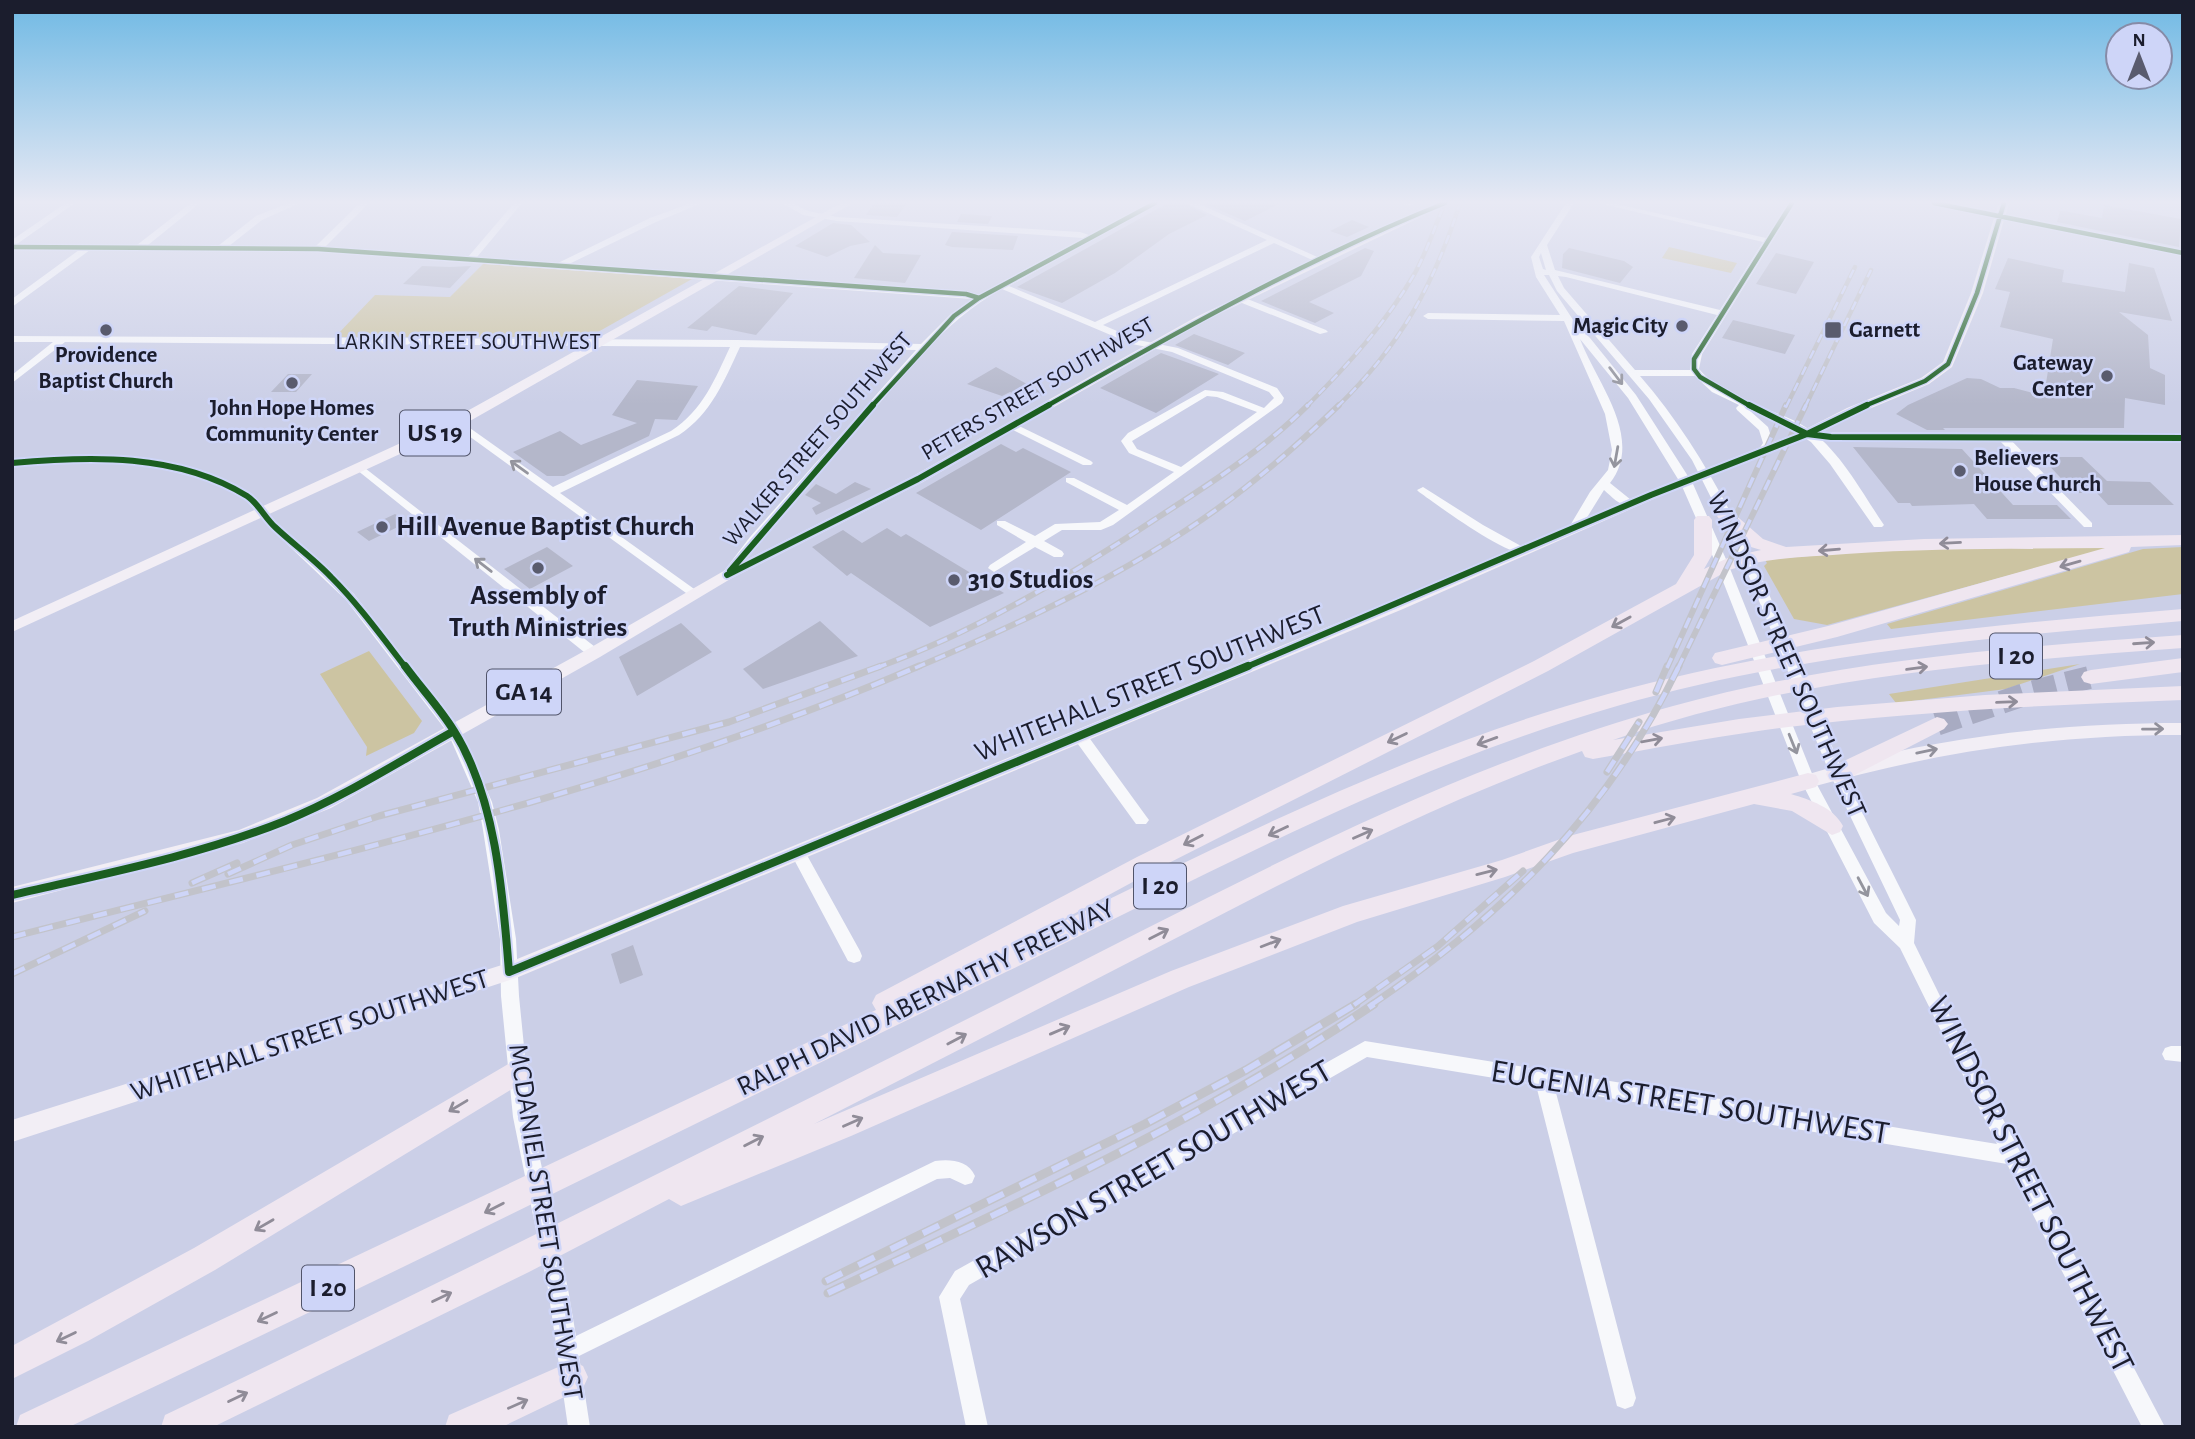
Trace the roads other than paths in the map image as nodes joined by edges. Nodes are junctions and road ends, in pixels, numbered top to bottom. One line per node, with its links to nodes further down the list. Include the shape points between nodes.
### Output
1 (57, 270): 15 (street)
2 (636, 270): 11 (street)
3 (730, 270): 11 (main road, US 19)
4 (1031, 270): 12 (street, WALKER STREET SOUTHWEST)
5 (1212, 270): 19 (street)
6 (1299, 270): 14 (main road, PETERS STREET SOUTHWEST / GA 14)
7 (1750, 270): 16 (street)
8 (1984, 270): 31 (main road, WHITEHALL STREET SOUTHWEST, via 1948,364 1925,381)
9 (1538, 272): 10 (street); 18 (street)
10 (1551, 273): 16 (street); 27 (street, WINDSOR STREET SOUTHWEST, via 1568,300)
11 (718, 277): 13 (street); 23 (main road, US 19)
12 (1002, 286): 13 (street, WALKER STREET SOUTHWEST); 19 (street)
13 (979, 298): 26 (street, WALKER STREET SOUTHWEST)
14 (1240, 299): 20 (street); 25 (main road, PETERS STREET SOUTHWEST / GA 14)
15 (12, 304)
16 (1722, 313): 28 (street, via 1694,359)
17 (1428, 316): 18 (street)
18 (1568, 322): 45 (street, one-way to 45, via 1617,439 1617,457); 52 (street, WINDSOR STREET SOUTHWEST, one-way to 52, via 1621,382 1675,463)
19 (1096, 325): 25 (street)
20 (1323, 332)
21 (12, 339): 22 (street, LARKIN STREET SOUTHWEST)
22 (62, 340): 23 (street, LARKIN STREET SOUTHWEST); 29 (street)
23 (602, 342): 24 (street, LARKIN STREET SOUTHWEST); 33 (main road, US 19)
24 (737, 343): 26 (street, LARKIN STREET SOUTHWEST); 47 (street, via 705,409 693,422)
25 (1154, 345): 32 (street, via 1273,390 1279,401); 34 (main road, PETERS STREET SOUTHWEST / GA 14)
26 (925, 347): 66 (street, WALKER STREET SOUTHWEST)
27 (1633, 373): 28 (street); 51 (street, WINDSOR STREET SOUTHWEST, via 1697,460)
28 (1697, 373): 30 (street)
29 (12, 380)
30 (1721, 391): 35 (street); 39 (street, via 1765,429 1769,443)
31 (1852, 411): 35 (main road, WHITEHALL STREET SOUTHWEST); 36 (main road, via 1856,421 1868,429)
32 (1265, 412): 43 (street); 43 (street, via 1205,393 1126,441 1133,451)
33 (456, 423): 42 (main road, US 19); 47 (street, one-way to 33)
34 (1013, 426): 41 (street); 66 (main road, PETERS STREET SOUTHWEST / GA 14)
35 (1807, 434): 36 (main road); 39 (main road, WHITEHALL STREET SOUTHWEST); 54 (street)
36 (1894, 437): 37 (main road)
37 (2003, 438): 38 (main road); 55 (street)
38 (2183, 438)
39 (1764, 449): 48 (main road, WHITEHALL STREET SOUTHWEST)
40 (12, 463): 50 (street, MCDANIEL STREET SOUTHWEST, via 92,458 163,465 211,478 249,497)
41 (1087, 463)
42 (361, 468): 50 (main road, US 19); 75 (street, one-way to 42)
43 (1182, 471): 49 (street)
44 (1070, 480): 49 (street)
45 (1605, 483): 48 (street); 56 (street)
46 (1423, 490): 60 (street, via 1479,528)
47 (552, 492): 68 (street)
48 (1630, 504): 56 (main road, WHITEHALL STREET SOUTHWEST)
49 (1128, 510): 59 (street, via 1105,525 1059,526)
50 (262, 512): 71 (main road, US 19); 84 (street, MCDANIEL STREET SOUTHWEST, via 350,597)
51 (1726, 516): 61 (highway, via 1757,543); 63 (street, WINDSOR STREET SOUTHWEST)
52 (1703, 520): 64 (street, WINDSOR STREET SOUTHWEST); 67 (highway, via 1703,555)
53 (1001, 523): 59 (street)
54 (1878, 525)
55 (2088, 525)
56 (1574, 529): 60 (main road, WHITEHALL STREET SOUTHWEST)
57 (2183, 532): 74 (highway, one-way to 74)
58 (2183, 540): 61 (highway, one-way to 61)
59 (1034, 541): 62 (street); 65 (street)
60 (1524, 551): 85 (main road, WHITEHALL STREET SOUTHWEST)
61 (1795, 552): 63 (highway)
62 (1058, 554)
63 (1747, 557): 64 (highway); 87 (street, WINDSOR STREET SOUTHWEST)
64 (1723, 566): 67 (highway); 88 (street, WINDSOR STREET SOUTHWEST, one-way to 88)
65 (994, 568)
66 (727, 575): 68 (main road, PETERS STREET SOUTHWEST / GA 14)
67 (1681, 590): 101 (highway, one-way to 101, via 1541,666 1145,864)
68 (693, 594): 75 (main road, PETERS STREET SOUTHWEST / GA 14)
69 (2183, 602): 72 (highway, via 2093,611)
70 (2183, 615): 72 (highway, RALPH DAVID ABERNATHY FREEWAY / I 20)
71 (12, 627)
72 (2003, 629): 74 (highway, RALPH DAVID ABERNATHY FREEWAY / I 20)
73 (2183, 640): 86 (highway, RALPH DAVID ABERNATHY FREEWAY / I 20, one-way to 73, via 1663,716 1850,677)
74 (1834, 642): 83 (highway, RALPH DAVID ABERNATHY FREEWAY / I 20, via 1612,699); 83 (highway, via 1641,677)
75 (594, 653): 84 (main road, PETERS STREET SOUTHWEST / GA 14)
76 (2183, 665): 77 (highway)
77 (2091, 677)
78 (2183, 693): 79 (highway)
79 (2074, 699): 80 (highway); 86 (highway, one-way to 79, via 1865,712)
80 (2183, 704)
81 (1937, 724): 87 (highway)
82 (2183, 729): 87 (main road, one-way to 82, via 1969,744 2077,732)
83 (1517, 730): 101 (highway, RALPH DAVID ABERNATHY FREEWAY / I 20, one-way to 101, via 1345,799)
84 (454, 731): 93 (main road, PETERS STREET SOUTHWEST / GA 14, via 285,820 206,846); 96 (street, MCDANIEL STREET SOUTHWEST, via 485,802 505,918)
85 (1080, 736): 90 (street); 92 (main road, WHITEHALL STREET SOUTHWEST)
86 (1536, 760): 104 (highway, RALPH DAVID ABERNATHY FREEWAY / I 20, one-way to 86, via 1239,894 1356,837)
87 (1837, 774): 88 (main road); 94 (street, WINDSOR STREET SOUTHWEST, via 1909,920)
88 (1808, 781): 89 (highway); 91 (street, WINDSOR STREET SOUTHWEST)
89 (1735, 801): 91 (highway, via 1768,798 1798,804); 104 (highway, one-way to 89, via 841,1128 1249,951 1412,893)
90 (1141, 820)
91 (1832, 826): 94 (street, WINDSOR STREET SOUTHWEST, one-way to 94, via 1880,918)
92 (798, 852): 95 (street); 96 (main road, WHITEHALL STREET SOUTHWEST)
93 (12, 895)
94 (1906, 943): 102 (street, WINDSOR STREET SOUTHWEST)
95 (854, 956)
96 (509, 972): 98 (street, MCDANIEL STREET SOUTHWEST); 100 (main road, WHITEHALL STREET SOUTHWEST)
97 (1365, 1049): 99 (street, EUGENIA STREET SOUTHWEST); 112 (street, RAWSON STREET SOUTHWEST, via 962,1279 949,1297)
98 (517, 1071): 105 (highway, one-way to 105, via 281,1215); 106 (street, MCDANIEL STREET SOUTHWEST)
99 (1544, 1079): 102 (street, EUGENIA STREET SOUTHWEST); 107 (street)
100 (12, 1131)
101 (621, 1144): 108 (highway, RALPH DAVID ABERNATHY FREEWAY / I 20, one-way to 108)
102 (2014, 1156): 113 (street, WINDSOR STREET SOUTHWEST)
103 (965, 1176): 106 (street, via 952,1168 935,1170)
104 (518, 1261): 109 (highway, RALPH DAVID ABERNATHY FREEWAY / I 20, one-way to 104)
105 (12, 1363)
106 (570, 1364): 110 (highway, one-way to 106, via 523,1402); 111 (street, MCDANIEL STREET SOUTHWEST)
107 (1625, 1398)
108 (32, 1427)
109 (177, 1427)
110 (461, 1427)
111 (579, 1427)
112 (977, 1427)
113 (2154, 1427)

